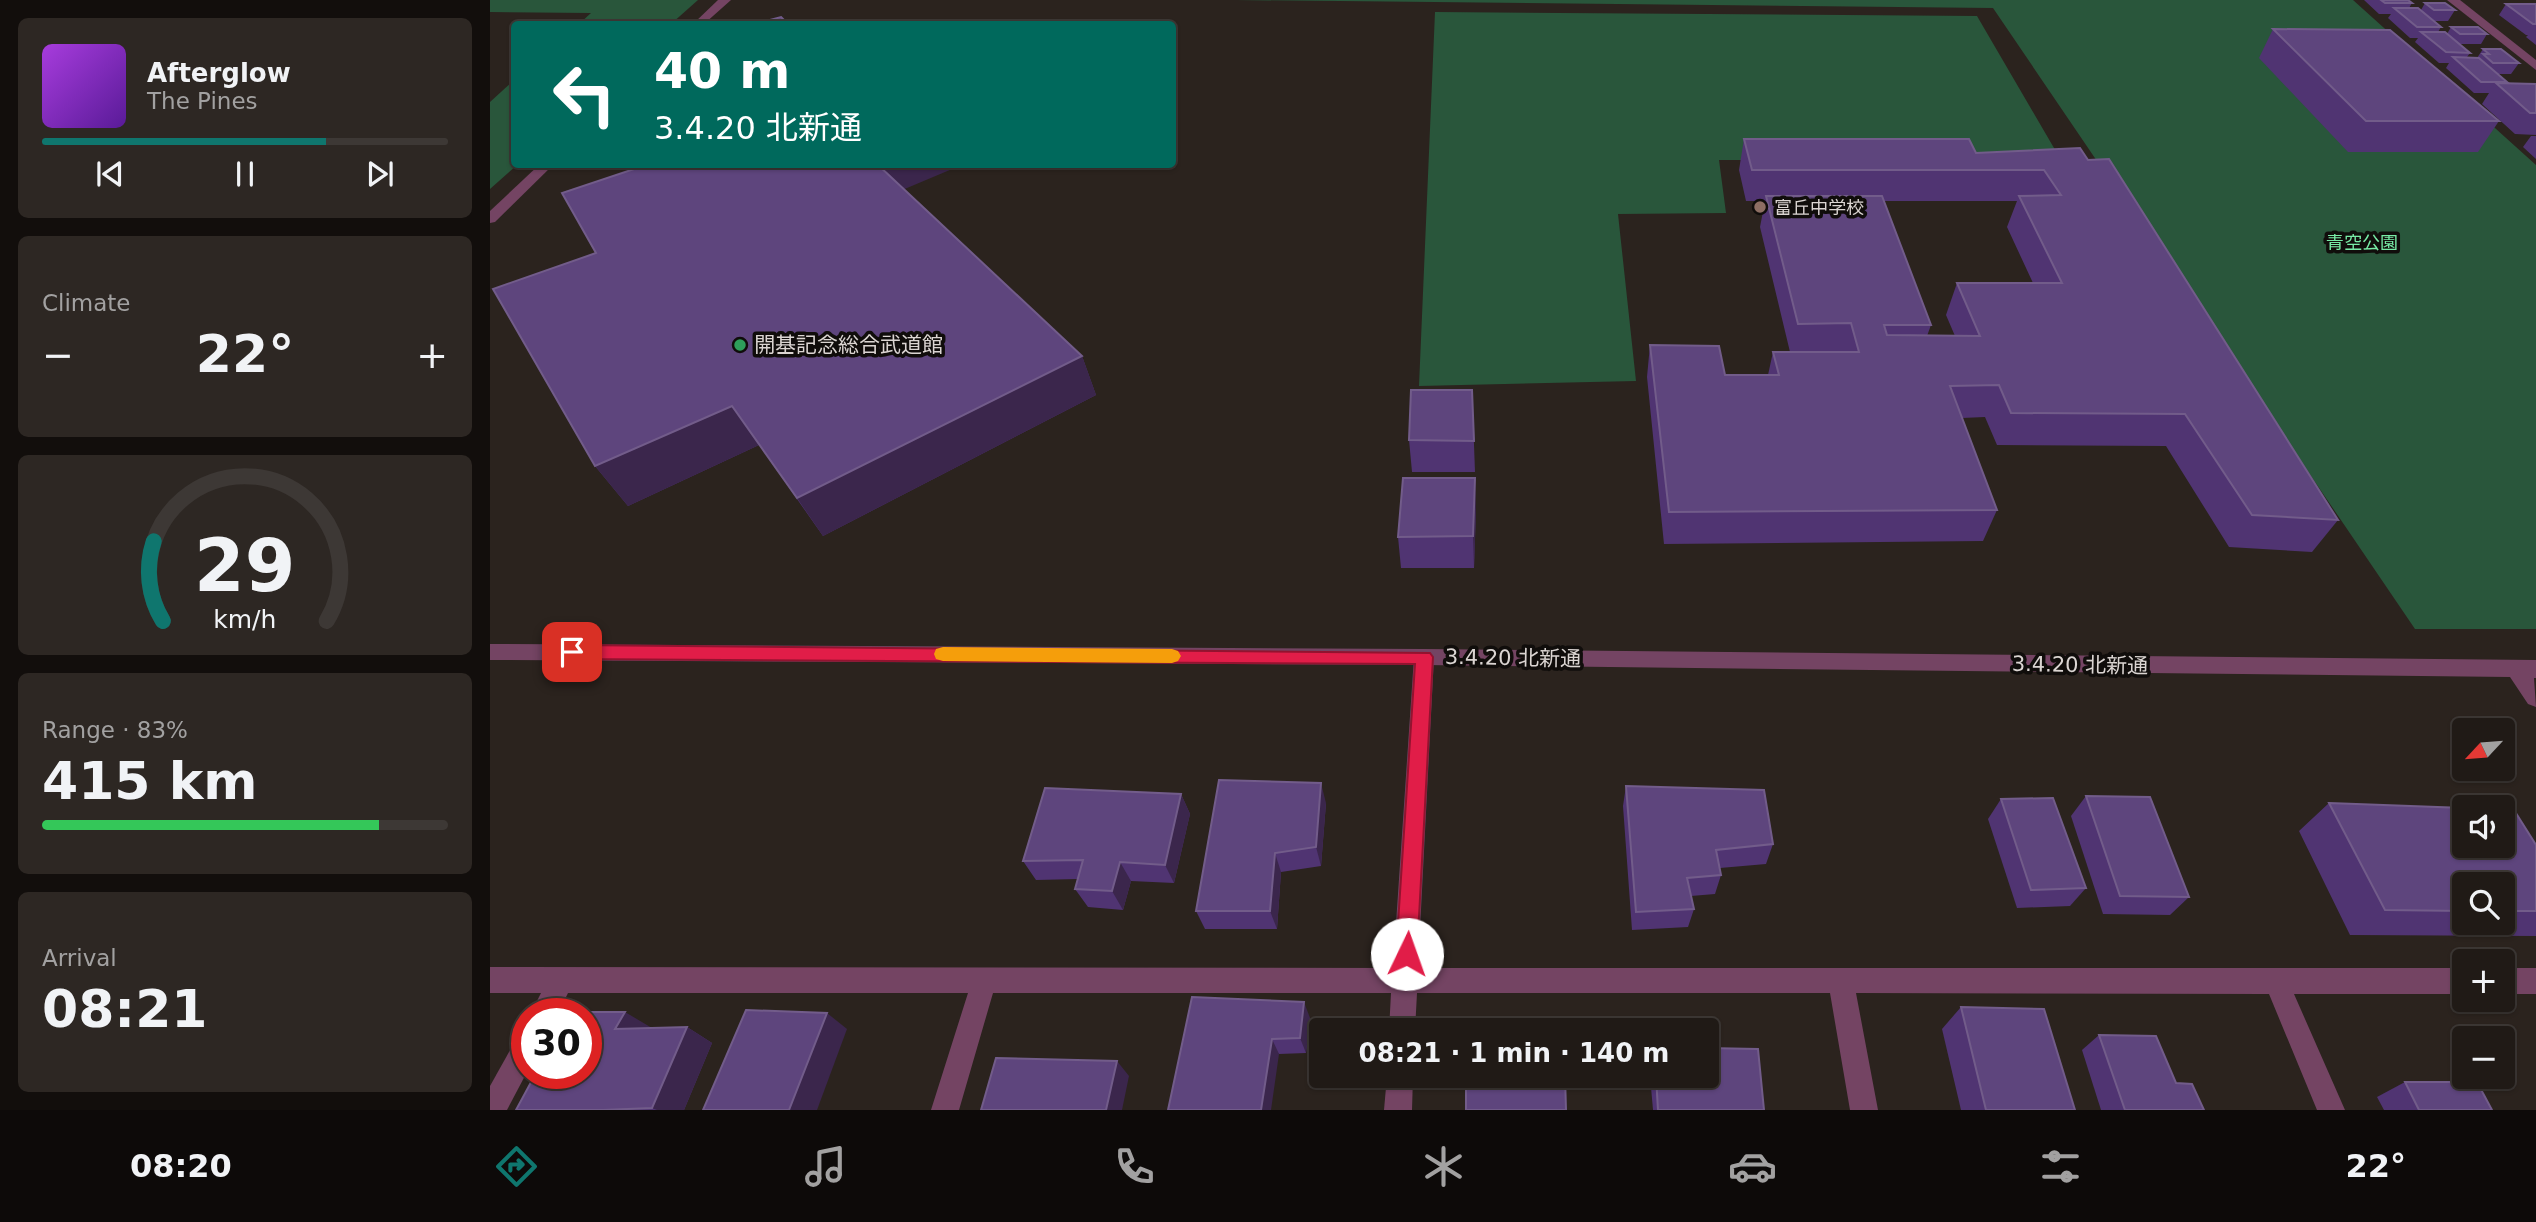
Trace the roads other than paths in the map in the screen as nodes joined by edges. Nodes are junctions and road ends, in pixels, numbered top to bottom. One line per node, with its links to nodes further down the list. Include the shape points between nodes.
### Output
1 (725, 0): 3 (street)
2 (2454, 0): 4 (street)
3 (701, 21)
4 (2536, 66)
5 (544, 168): 6 (street)
6 (490, 219)
7 (490, 652): 8 (street, 3.4.20 北新通)
8 (1424, 657): 9 (street, 3.4.20 北新通); 14 (street)
9 (2526, 669): 10 (street)
10 (2536, 698)
11 (490, 980): 12 (street)
12 (561, 980): 13 (street); 20 (street)
13 (984, 981): 14 (street); 25 (street)
14 (1405, 981): 15 (street); 21 (street)
15 (1841, 981): 16 (street); 27 (street)
16 (2276, 981): 17 (street); 28 (street)
17 (2452, 981)
18 (2515, 981): 19 (street)
19 (2536, 981)
20 (552, 998)
21 (1403, 1018)
22 (511, 1075): 24 (street)
23 (1399, 1088): 26 (street)
24 (492, 1110)
25 (945, 1110)
26 (1398, 1110)
27 (1864, 1110)
28 (2331, 1110)

